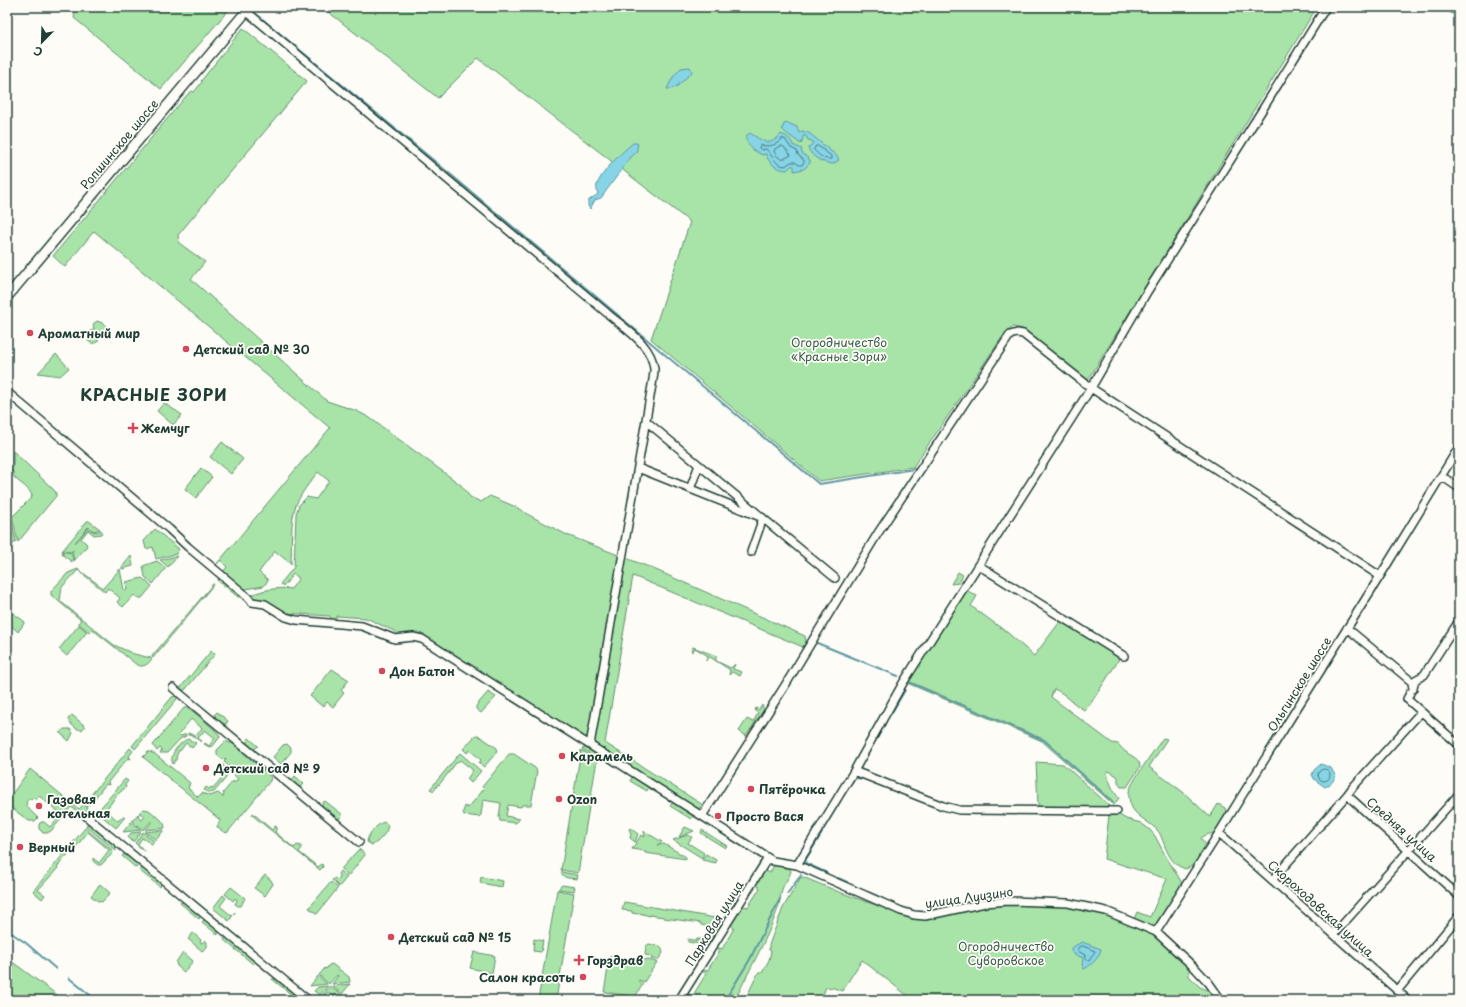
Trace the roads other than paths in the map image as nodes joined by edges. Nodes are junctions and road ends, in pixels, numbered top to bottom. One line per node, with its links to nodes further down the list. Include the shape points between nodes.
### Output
1 (1326, 7): 4 (street)
2 (248, 9): 3 (main road, Ропшинское шоссе); 6 (street, via 638,339 648,351 654,370)
3 (7, 297)
4 (1091, 388): 15 (street); 16 (street); 30 (street, via 1022,334 1010,335 878,533)
5 (7, 392): 24 (street, улица Луизино, via 252,602 265,604 296,620 362,626 395,639 422,639)
6 (646, 421): 8 (street); 9 (street)
7 (1459, 447): 10 (street, Ольгинское шоссе)
8 (699, 464): 12 (street); 13 (street)
9 (638, 468): 12 (street); 24 (street)
10 (1440, 478): 11 (street, via 1446,478); 16 (street, Ольгинское шоссе)
11 (1459, 488)
12 (690, 489): 13 (street)
13 (763, 518): 14 (street); 17 (street)
14 (751, 552)
15 (978, 565): 20 (street); 26 (street, via 903,683)
16 (1380, 576): 19 (street, Ольгинское шоссе)
17 (835, 578)
18 (1459, 621): 22 (street, via 1424,675 1415,680)
19 (1347, 628): 22 (street, via 1412,682); 32 (street, Ольгинское шоссе)
20 (1124, 656)
21 (173, 688): 33 (street)
22 (1411, 691): 23 (street, via 1407,699)
23 (1422, 712): 25 (street); 28 (street)
24 (590, 745): 30 (street, улица Луизино)
25 (1459, 745)
26 (854, 771): 29 (street, via 943,806 960,810); 36 (street)
27 (1459, 794): 34 (street)
28 (1347, 795): 34 (street, Средняя улица); 37 (street)
29 (1117, 811)
30 (702, 816): 35 (street, улица Луизино)
31 (87, 817): 43 (street)
32 (1219, 833): 37 (street, Скороходовская улица); 40 (street, Ольгинское шоссе)
33 (359, 842)
34 (1408, 850): 38 (street, Средняя улица); 41 (street)
35 (768, 858): 36 (street, улица Луизино); 44 (street, Парковая улица)
36 (797, 865): 40 (street, улица Луизино, via 914,915 925,916 1008,900 1054,902 1106,911)
37 (1272, 879): 41 (street, Скороходовская улица)
38 (1459, 896)
39 (1459, 916): 42 (street)
40 (1156, 932): 45 (street, улица Луизино, via 1209,983)
41 (1334, 934): 42 (street, Скороходовская улица)
42 (1397, 990): 46 (street, Скороходовская улица)
43 (308, 1000)
44 (679, 1000)
45 (1221, 1000)
46 (1408, 1000)

